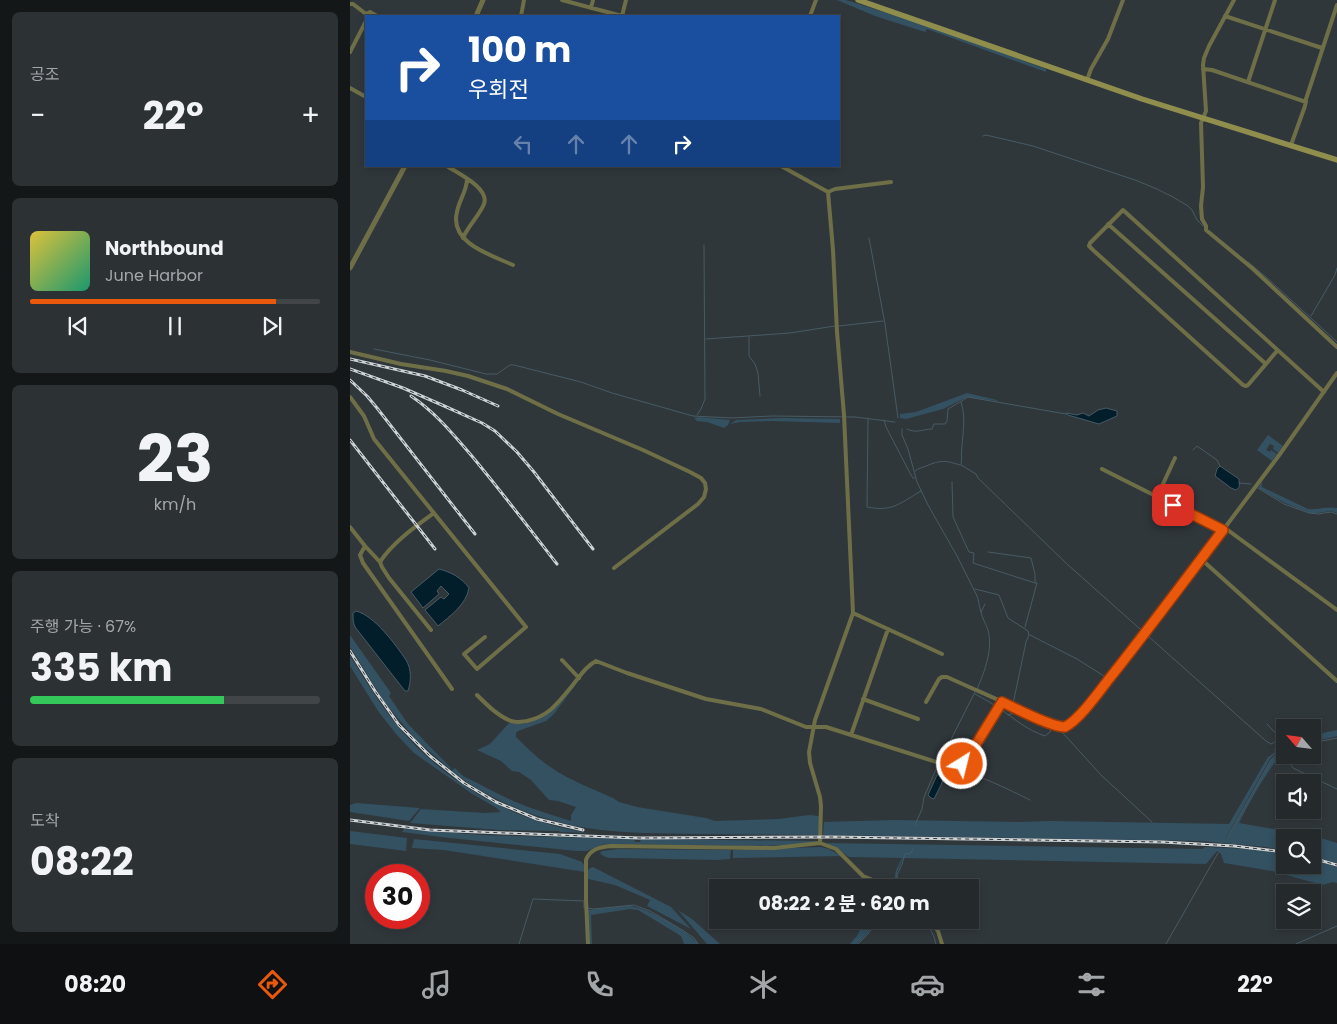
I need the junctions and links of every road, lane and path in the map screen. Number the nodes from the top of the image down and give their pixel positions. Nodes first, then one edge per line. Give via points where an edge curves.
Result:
1 (483, 0) edge
2 (524, 0) edge
3 (562, 0) edge
4 (594, 0) edge
5 (626, 0) edge
6 (816, 0) edge
7 (858, 0) edge
8 (1123, 0) edge
9 (1234, 0) edge
10 (1275, 0) edge
11 (866, 1) edge
12 (350, 4) edge
13 (1337, 5) edge
14 (591, 8) junction
15 (366, 14) joint
16 (376, 15) edge
17 (476, 15) edge
18 (521, 15) edge
19 (618, 15) edge
20 (622, 15) edge
21 (810, 15) edge
22 (1226, 16) junction
23 (365, 23) edge
24 (1265, 29) junction
25 (1322, 48) junction
26 (350, 52) edge
27 (1203, 69) junction
28 (1087, 80) junction
29 (1248, 82) junction
30 (350, 88) edge
31 (365, 96) edge
32 (1306, 102) junction
33 (1202, 118) junction
34 (1290, 145) junction
35 (1337, 160) edge
36 (404, 167) edge
37 (449, 167) edge
38 (783, 167) edge
39 (467, 179) junction
40 (891, 182) dead end
41 (828, 192) junction
42 (1108, 224) junction
43 (463, 238) junction
44 (513, 265) dead end
45 (350, 268) edge
46 (1337, 348) edge
47 (1277, 351) junction
48 (350, 352) edge
49 (1266, 364) junction
50 (1337, 373) edge
51 (1324, 392) junction
52 (350, 397) edge
53 (1175, 458) dead end
54 (1102, 468) dead end
55 (1157, 497) junction
56 (434, 513) junction
57 (350, 527) edge
58 (1224, 529) junction
59 (365, 546) junction
60 (1201, 559) junction
61 (380, 562) junction
62 (614, 568) dead end
63 (1337, 610) edge
64 (853, 613) junction
65 (888, 629) junction
66 (431, 630) dead end
67 (485, 637) dead end
68 (942, 654) dead end
69 (562, 660) dead end
70 (579, 678) junction
71 (1337, 681) edge
72 (452, 689) dead end
73 (477, 695) dead end
74 (863, 699) junction
75 (926, 702) dead end
76 (1002, 702) junction
77 (918, 719) dead end
78 (814, 727) junction
79 (851, 734) junction
80 (820, 843) junction
81 (871, 879) edge
82 (937, 929) edge
83 (588, 944) edge
84 (942, 944) edge

1 - 17 street
2 - 18 street
3 - 14 street
4 - 14 street
5 - 20 street
6 - 21 street
7 - 11 main road
8 - 28 street
9 - 22 street
10 - 24 street
11 - 28 main road
12 - 15 street
13 - 25 street
14 - 19 street
15 - 16 street
22 - 24 street
22 - 27 street via 1209,46
23 - 26 street
24 - 25 street
24 - 29 street
25 - 32 street
27 - 29 street
27 - 33 street via 1206,111
28 - 33 main road
29 - 32 street
30 - 31 street
32 - 34 street
33 - 34 main road
33 - 46 street via 1201,206 1206,230 1252,268
34 - 35 main road
36 - 45 street
37 - 39 street
38 - 41 street
39 - 43 street via 455,221
39 - 43 street via 485,198
40 - 41 street
41 - 64 street via 844,417
42 - 47 street via 1122,210
42 - 49 street
42 - 49 street via 1089,246 1243,385 1248,385
43 - 44 street
47 - 49 street
47 - 51 street
48 - 62 street via 485,381 701,478 706,489 698,504
50 - 51 street
51 - 58 street
52 - 56 street via 364,416 374,439
53 - 55 street
54 - 55 street
55 - 58 street
56 - 61 street
56 - 67 street via 526,628 477,669 464,654
57 - 59 street
58 - 60 street
58 - 63 street
59 - 61 street
59 - 72 street via 360,555 363,563
60 - 71 street
60 - 76 street via 1075,721 1065,727 1056,726
61 - 66 street via 388,578
64 - 65 street
64 - 78 street
65 - 68 street
65 - 74 street
69 - 70 street
70 - 73 street via 549,712 519,722 501,715
70 - 78 street via 592,662 600,661 706,699 761,709 806,727
74 - 77 street
74 - 79 street
75 - 76 street via 942,677
76 - 79 street via 962,764 949,766
78 - 79 street
78 - 80 street via 809,752 820,797
80 - 81 street via 836,849
80 - 83 street via 774,848 597,848 586,860
82 - 84 street

